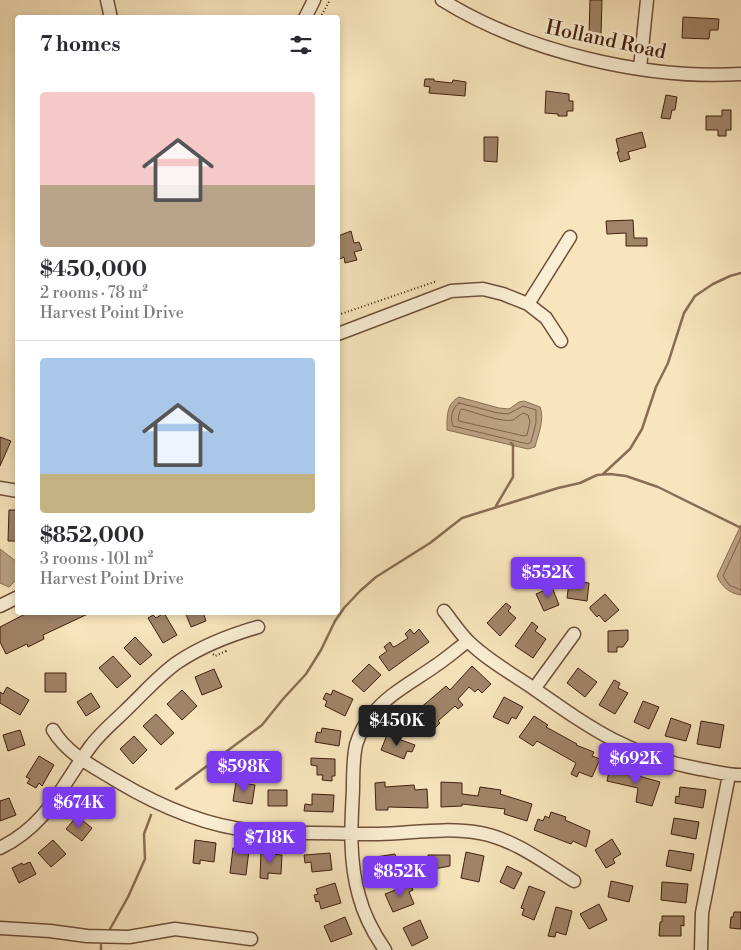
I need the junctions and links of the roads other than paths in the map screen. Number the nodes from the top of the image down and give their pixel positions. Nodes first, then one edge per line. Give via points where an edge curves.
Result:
1 (107, 0) edge
2 (314, 0) edge
3 (442, 0) edge
4 (647, 0) edge
5 (110, 15) edge
6 (306, 15) edge
7 (640, 68) junction
8 (741, 74) edge
9 (570, 237) dead end
10 (528, 304) junction
11 (340, 333) edge
12 (561, 341) dead end
13 (0, 488) edge
14 (15, 490) edge
15 (15, 598) edge
16 (0, 606) edge
17 (444, 612) dead end
18 (258, 627) dead end
19 (574, 634) dead end
20 (468, 641) junction
21 (534, 689) junction
22 (53, 730) dead end
23 (82, 759) junction
24 (735, 775) edge
25 (351, 833) junction
26 (0, 848) edge
27 (574, 881) dead end
28 (0, 928) edge
29 (251, 939) dead end
30 (386, 950) edge
31 (701, 950) edge

1 - 5 street
2 - 6 street
3 - 7 street, Holland Road via 510,34 547,48
4 - 7 street
7 - 8 street, Holland Road via 704,75
9 - 10 street
10 - 11 street via 483,289 451,291
10 - 12 street via 546,318
13 - 14 street
15 - 16 street
17 - 20 street
18 - 23 street via 234,634 177,663 101,734
19 - 21 street
20 - 21 street
20 - 25 street via 380,707 364,727 356,745
21 - 24 street via 586,726 637,752
22 - 23 street via 60,741
23 - 25 street via 156,803 229,827 255,832
23 - 26 street via 42,818
24 - 31 street via 702,914
25 - 27 street via 444,830 482,833 519,847
25 - 30 street via 352,861 359,896 370,925
28 - 29 street via 129,937 175,929

